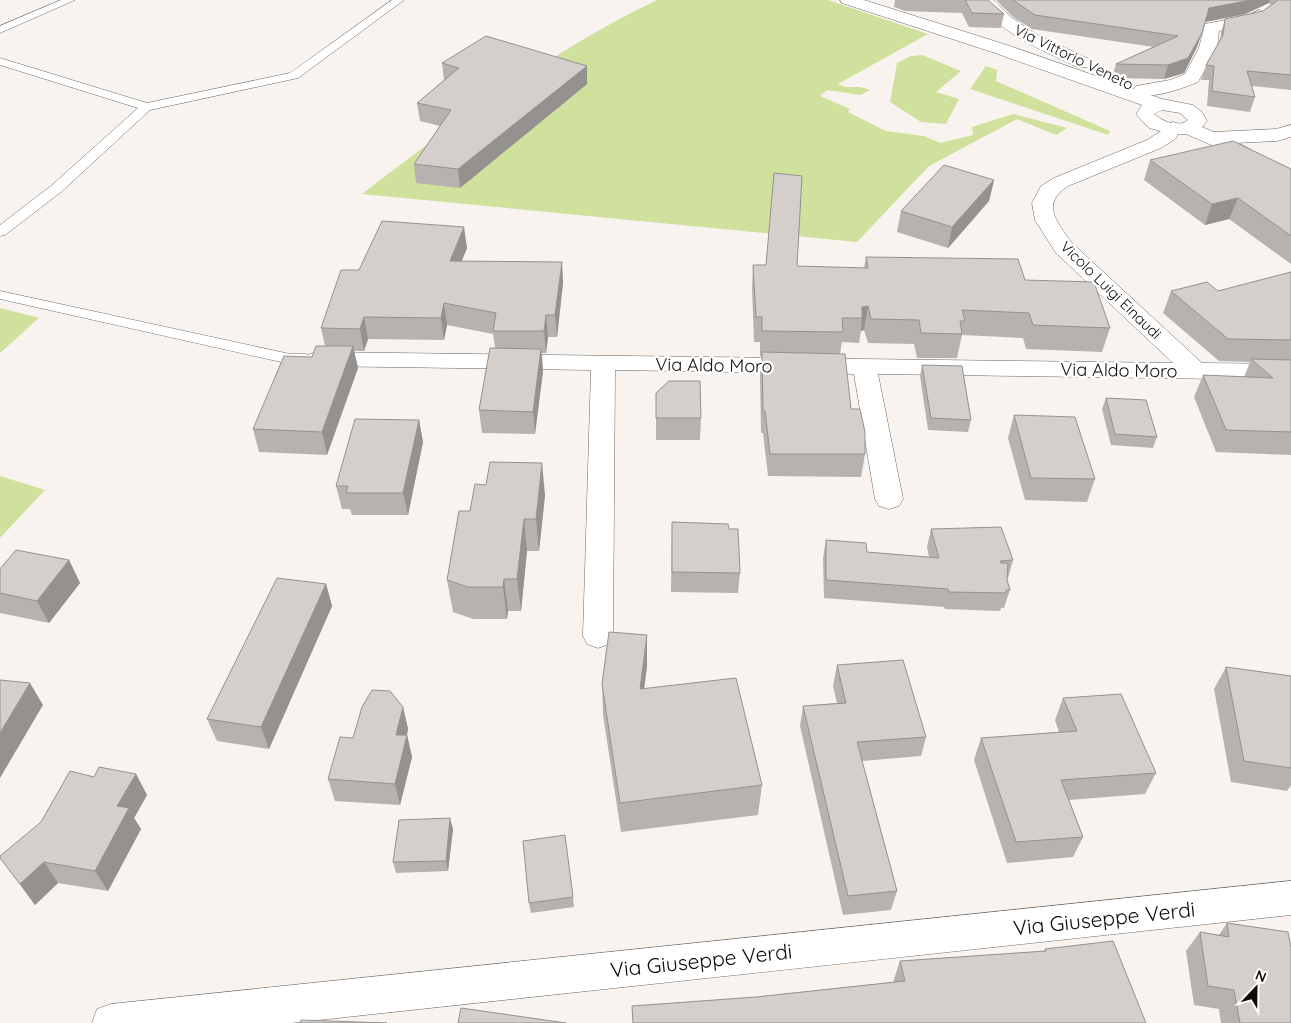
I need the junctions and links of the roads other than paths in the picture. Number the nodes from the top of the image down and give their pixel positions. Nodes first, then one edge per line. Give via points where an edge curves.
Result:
1 (70, 0) edge
2 (399, 0) edge
3 (848, 0) edge
4 (984, 0) edge
5 (1268, 10) edge
6 (0, 30) edge
7 (1022, 34) junction
8 (1014, 54) junction
9 (0, 61) edge
10 (1038, 64) junction
11 (1142, 90) junction
12 (1166, 105) junction
13 (146, 107) junction
14 (1146, 117) junction
15 (1186, 125) junction
16 (1291, 130) edge
17 (1216, 132) junction
18 (1242, 138) junction
19 (1271, 168) junction
20 (1291, 181) edge
21 (0, 232) edge
22 (0, 295) edge
23 (317, 359) joint
24 (602, 364) junction
25 (866, 367) junction
26 (1196, 371) junction
27 (1291, 372) edge
28 (889, 499) dead end
29 (598, 636) dead end
30 (1291, 898) edge
31 (111, 1023) edge

1 - 6 lane
2 - 13 lane via 294,76
3 - 8 street
4 - 7 street, Via Vittorio Veneto via 998,16
5 - 11 street via 1250,20 1211,28 1208,48 1192,78 1174,85
7 - 8 street via 1026,42
7 - 11 street, Via Vittorio Veneto
8 - 10 street
9 - 13 lane
10 - 12 street
10 - 14 street
11 - 12 street, Via Vittorio Veneto
12 - 14 street via 1149,108
12 - 15 street via 1189,110
13 - 21 lane via 56,190
14 - 15 street via 1155,124
15 - 17 street
15 - 26 street, Vicolo Luigi Einaudi via 1154,144 1060,182 1048,190 1042,203 1045,220 1064,248
16 - 17 street
16 - 18 street via 1277,135
17 - 18 street
17 - 19 street
18 - 19 street
19 - 20 street
22 - 23 lane via 290,359
23 - 24 street, Via Aldo Moro
24 - 25 street, Via Aldo Moro
24 - 29 street
25 - 26 street, Via Aldo Moro
25 - 28 street
26 - 27 street, Via Aldo Moro
30 - 31 street, Via Giuseppe Verdi

